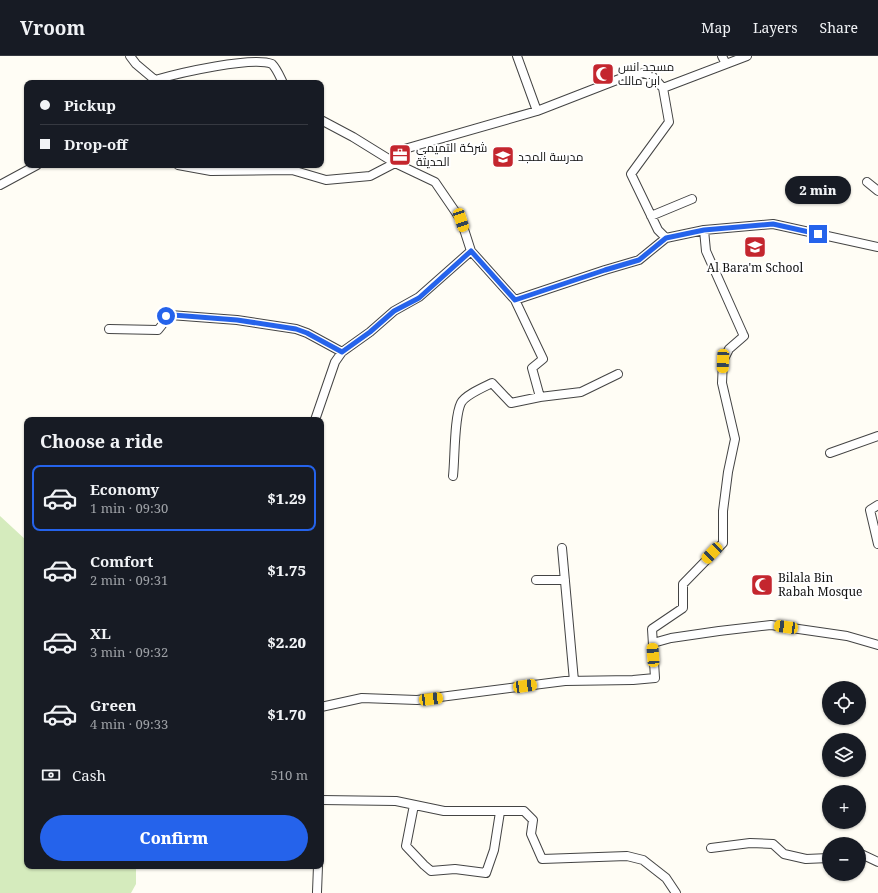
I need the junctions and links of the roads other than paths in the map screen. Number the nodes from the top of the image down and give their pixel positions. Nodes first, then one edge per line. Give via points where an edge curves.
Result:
1 (130, 56) edge
2 (517, 56) edge
3 (747, 56) edge
4 (724, 60) edge
5 (154, 80) edge
6 (158, 80) edge
7 (281, 80) edge
8 (663, 88) junction
9 (537, 111) junction
10 (324, 122) edge
11 (395, 163) junction
12 (31, 168) edge
13 (194, 168) edge
14 (867, 182) dead end
15 (0, 185) edge
16 (878, 190) edge
17 (692, 199) dead end
18 (651, 216) junction
19 (704, 230) junction
20 (666, 238) junction
21 (878, 247) edge
22 (471, 251) junction
23 (515, 300) junction
24 (109, 329) dead end
25 (342, 352) junction
26 (618, 374) dead end
27 (540, 397) junction
28 (316, 417) edge
29 (878, 436) edge
30 (830, 453) dead end
31 (453, 476) dead end
32 (878, 504) edge
33 (878, 544) edge
34 (562, 548) dead end
35 (536, 580) dead end
36 (565, 580) junction
37 (653, 643) junction
38 (878, 645) edge
39 (574, 681) junction
40 (324, 705) edge
41 (324, 800) edge
42 (414, 805) junction
43 (500, 812) junction
44 (711, 848) dead end
45 (866, 856) edge
46 (822, 859) edge
47 (878, 862) edge
48 (318, 869) edge
49 (317, 892) dead end
50 (676, 893) edge

1 - 5 street
2 - 9 street
3 - 4 street
4 - 8 street
6 - 7 street via 208,64 258,57 272,64
8 - 9 street via 652,76 642,73 622,78
8 - 18 street via 669,122 631,174
9 - 11 street via 401,150
10 - 11 street
11 - 13 street via 370,176 326,180 292,170 211,171
11 - 22 street via 435,182 461,220
12 - 15 street
14 - 16 street
17 - 18 street
18 - 20 street via 658,230
19 - 20 street
19 - 21 street via 773,224
19 - 37 street via 706,251 744,336 730,349 723,361 722,383 735,439 723,511 722,543 682,584 683,608 652,628
20 - 23 street via 639,260
22 - 23 street
22 - 25 street via 419,298 394,311
23 - 27 street via 543,359 532,368
24 - 25 street via 158,330 164,318 170,315 237,320 296,329
25 - 28 street via 335,362
26 - 27 street via 581,392
27 - 31 street via 511,403 492,383 462,402 458,417
29 - 30 street
32 - 33 street via 870,510
34 - 36 street
35 - 36 street
36 - 39 street
37 - 38 street via 671,638 771,625 847,636
37 - 39 street via 655,678
39 - 40 street via 417,700 362,698
41 - 42 street via 396,801
42 - 43 street via 444,811
42 - 43 street via 406,846 431,871 455,869 486,873 494,850
43 - 50 street via 524,811 533,820 531,834 542,859 627,856 643,860 666,878
44 - 46 street via 750,843 773,844 784,854 806,859
45 - 47 street
48 - 49 street

